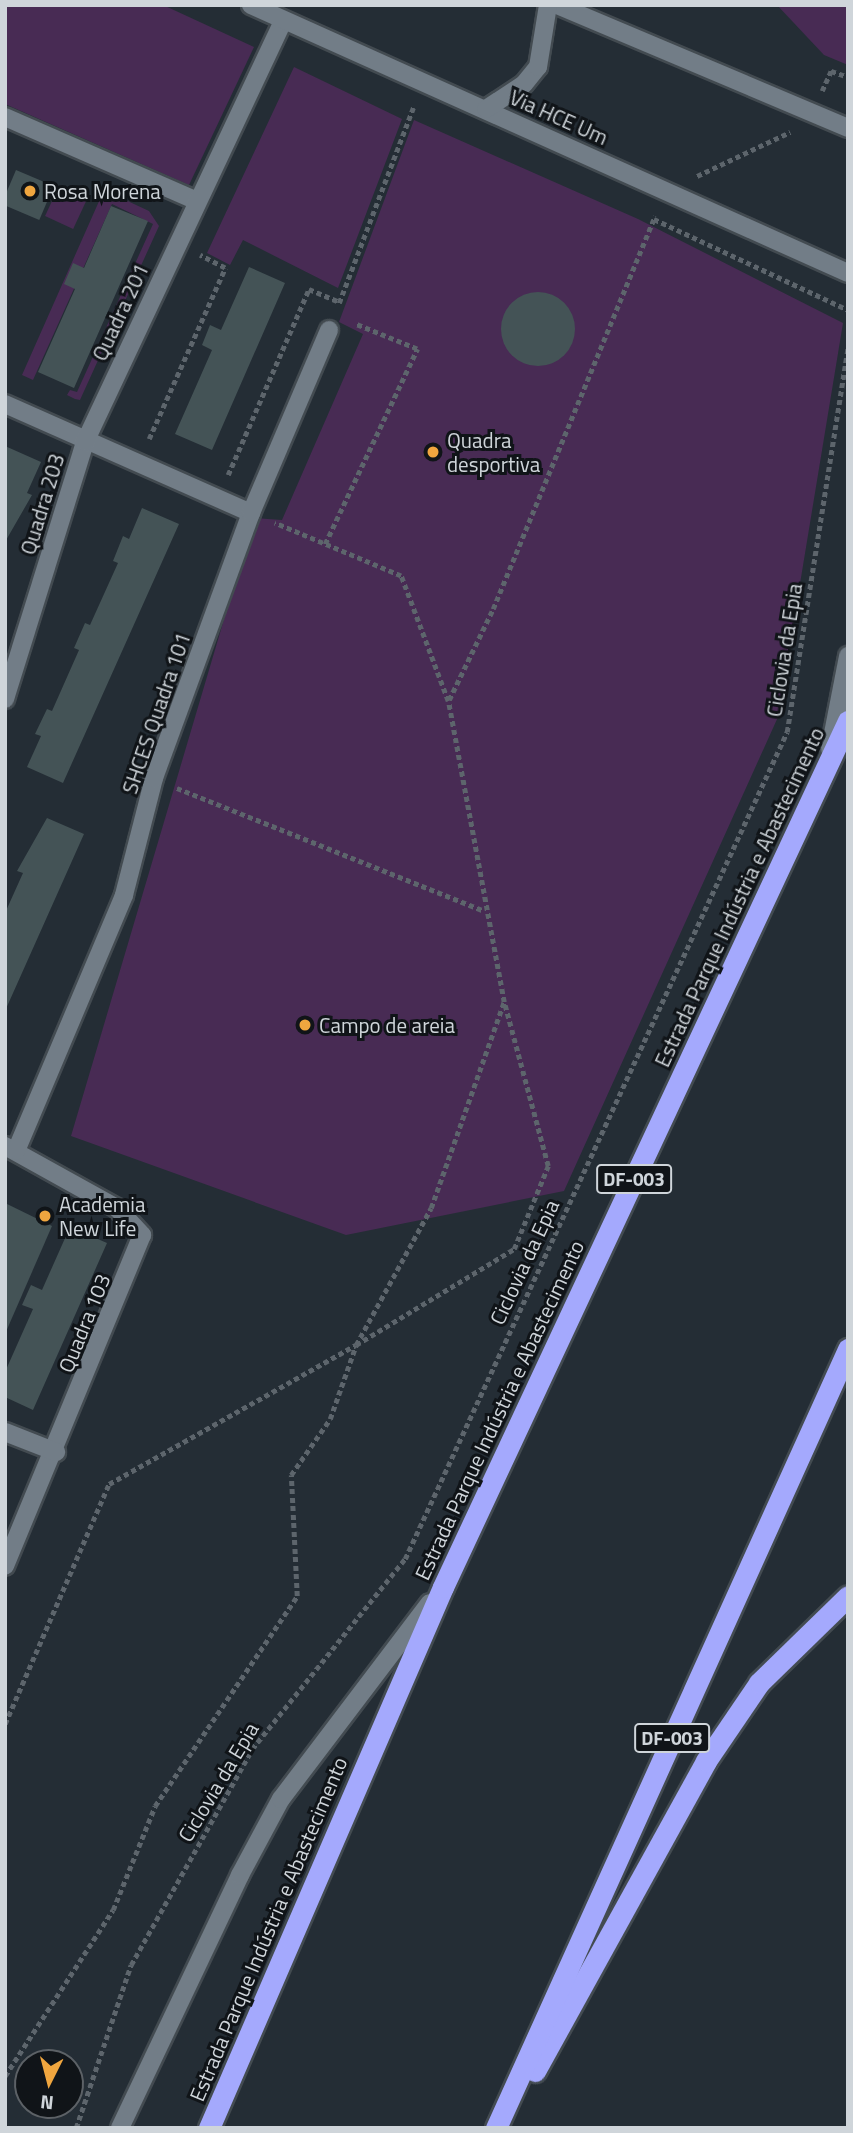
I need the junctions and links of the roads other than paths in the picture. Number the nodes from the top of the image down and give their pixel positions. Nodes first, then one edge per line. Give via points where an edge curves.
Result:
1 (251, 5) edge
2 (548, 5) edge
3 (557, 5) edge
4 (283, 21) junction
5 (486, 109) junction
6 (5, 117) edge
7 (848, 128) edge
8 (197, 201) junction
9 (848, 273) edge
10 (332, 323) road end
11 (5, 404) edge
12 (85, 442) junction
13 (251, 513) junction
14 (848, 656) edge
15 (5, 699) edge
16 (848, 721) edge
17 (826, 771) junction
18 (11, 1148) edge
19 (848, 1349) edge
20 (5, 1432) edge
21 (56, 1452) junction
22 (5, 1566) edge
23 (443, 1587) junction
24 (848, 1597) edge
25 (120, 2128) edge
26 (209, 2128) edge
27 (496, 2128) edge
28 (504, 2128) edge

1 - 4 street, Via HCE Um
2 - 5 street via 538,67 524,84
3 - 7 street
4 - 5 street, Via HCE Um
4 - 8 street, Quadra 201
5 - 9 street, Via HCE Um
6 - 8 street
8 - 12 street, Quadra 201
10 - 13 street, SHCES Quadra 101
11 - 12 street, Quadra 203
12 - 13 street, Quadra 203
12 - 15 street, Quadra 203
13 - 18 street, SHCES Quadra 101 via 154,778 124,895
14 - 17 street
16 - 17 highway, Estrada Parque Indústria e Abastecimento / DF-003
17 - 23 highway, Estrada Parque Indústria e Abastecimento / DF-003
18 - 21 street, Quadra 103 via 117,1208 142,1235
19 - 27 highway, DF-003
20 - 21 street
21 - 22 street
23 - 25 street via 281,1799 216,1923
23 - 26 highway, Estrada Parque Indústria e Abastecimento / DF-003
24 - 28 highway via 759,1683 706,1761

